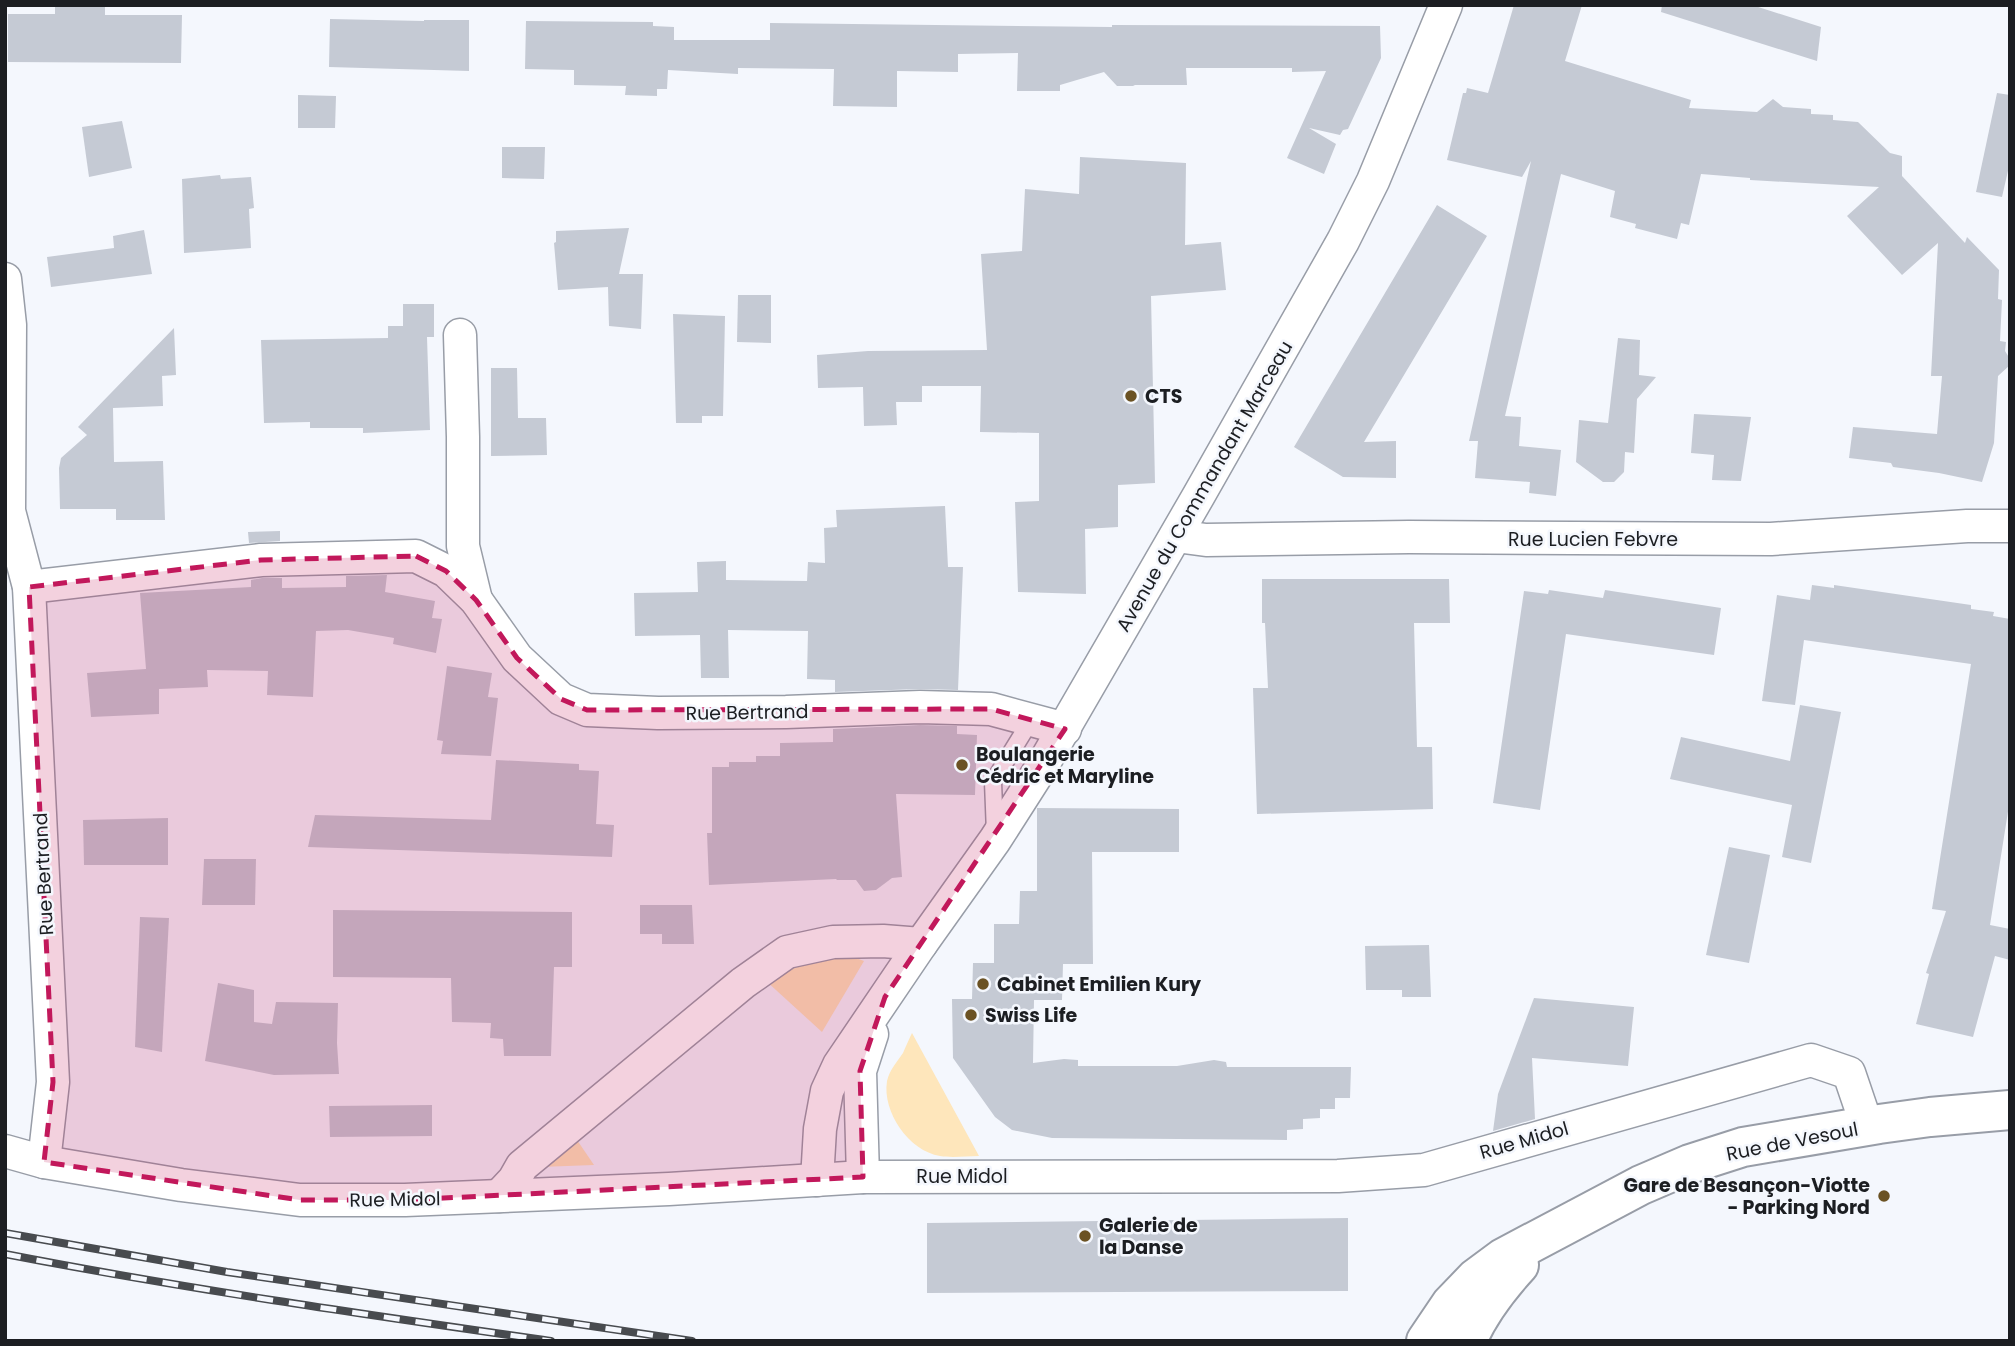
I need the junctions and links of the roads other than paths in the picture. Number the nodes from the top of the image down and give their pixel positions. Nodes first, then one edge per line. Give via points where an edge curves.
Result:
1 (1446, 5) edge
2 (5, 279) edge
3 (460, 335) dead end
4 (2010, 526) edge
5 (1176, 536) junction
6 (30, 587) junction
7 (476, 600) junction
8 (1031, 720) junction
9 (1065, 729) junction
10 (995, 840) junction
11 (920, 944) junction
12 (885, 997) junction
13 (2010, 1110) edge
14 (1867, 1126) junction
15 (5, 1152) edge
16 (44, 1161) junction
17 (863, 1177) junction
18 (817, 1180) junction
19 (499, 1196) junction
20 (1550, 1233) junction
21 (1426, 1341) edge
22 (1467, 1341) edge

1 - 5 street, Avenue du Commandant Marceau via 1343,242
2 - 6 street, Rue Bertrand via 10,325 9,511
3 - 7 street, Rue Bertrand via 463,546
4 - 5 street, Rue Lucien Febvre via 1771,539 1206,540
5 - 9 street, Avenue du Commandant Marceau
6 - 7 street, Rue Bertrand via 261,560 416,556 446,571
6 - 16 street, Rue Bertrand via 52,1082
7 - 8 street, Rue Bertrand via 517,658 561,699 587,710 773,713 920,707 991,709
8 - 9 street, Rue Bertrand
8 - 10 lane via 993,782
9 - 10 street, Avenue du Commandant Marceau
10 - 11 street, Avenue du Commandant Marceau
11 - 12 street, Avenue du Commandant Marceau
11 - 19 street via 833,942 787,952 743,983 522,1166
12 - 17 street, Avenue du Commandant Marceau via 860,1071
12 - 18 street, Avenue du Commandant Marceau via 827,1091
13 - 14 main road, Rue de Vesoul
14 - 17 street, Rue Midol via 1849,1073 1811,1060 1424,1170 1338,1176
14 - 20 main road, Rue de Vesoul via 1743,1147 1690,1164
15 - 16 street, Rue Midol
16 - 19 street, Rue Midol via 300,1200
17 - 18 street, Rue Midol
18 - 19 street, Rue Midol
20 - 21 main road, Rue de Vesoul via 1476,1278
20 - 22 main road, Rue de Vesoul via 1494,1295

